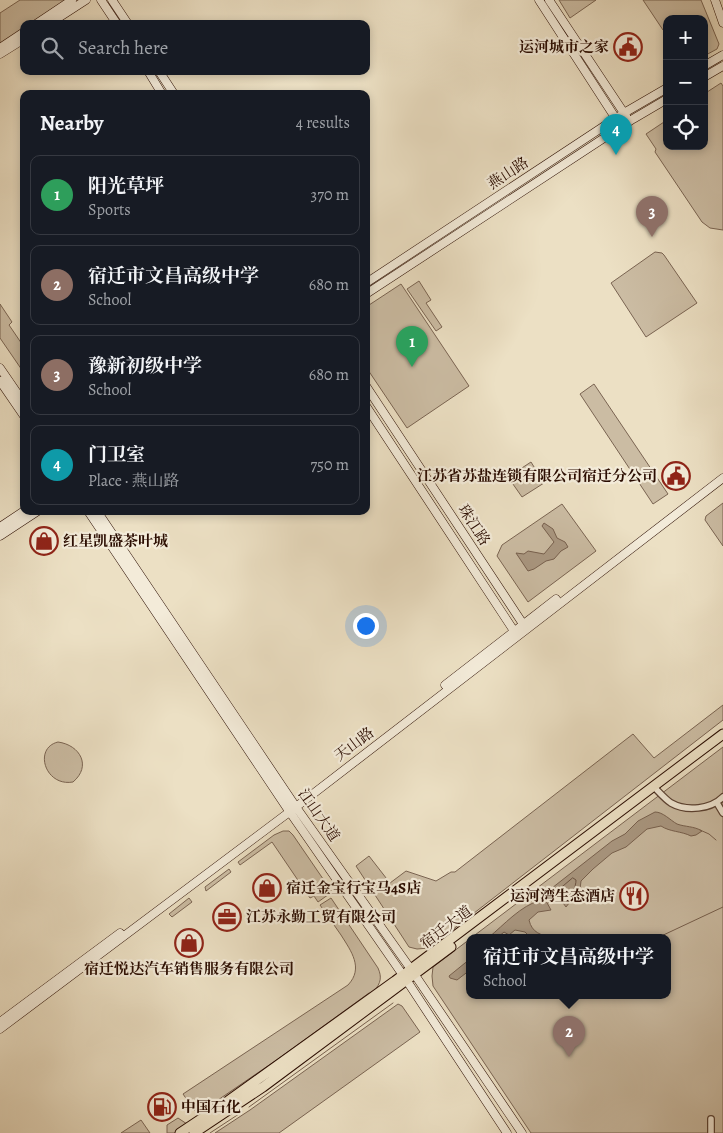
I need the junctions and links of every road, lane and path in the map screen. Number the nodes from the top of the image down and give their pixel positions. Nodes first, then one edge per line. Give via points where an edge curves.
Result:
1 (72, 0) edge
2 (86, 0) edge
3 (101, 0) edge
4 (112, 0) edge
5 (539, 0) edge
6 (549, 0) edge
7 (715, 0) edge
8 (42, 20) edge
9 (55, 20) edge
10 (114, 20) edge
11 (125, 20) edge
12 (723, 23) edge
13 (20, 35) edge
14 (20, 42) edge
15 (0, 48) edge
16 (0, 54) edge
17 (723, 55) edge
18 (708, 64) edge
19 (723, 66) edge
20 (150, 75) edge
21 (162, 75) edge
22 (708, 75) edge
23 (160, 90) edge
24 (171, 90) edge
25 (663, 90) edge
26 (663, 101) edge
27 (624, 113) junction
28 (616, 118) junction
29 (629, 122) junction
30 (621, 127) junction
31 (370, 280) edge
32 (370, 291) edge
33 (0, 368) edge
34 (0, 381) edge
35 (370, 392) edge
36 (20, 397) edge
37 (20, 410) edge
38 (370, 412) edge
39 (723, 472) edge
40 (723, 478) edge
41 (20, 514) edge
42 (32, 515) edge
43 (91, 515) edge
44 (100, 515) edge
45 (0, 527) edge
46 (0, 536) edge
47 (525, 626) junction
48 (516, 634) junction
49 (723, 734) edge
50 (723, 740) edge
51 (656, 788) junction
52 (723, 797) edge
53 (717, 803) junction
54 (292, 807) junction
55 (723, 813) edge
56 (409, 975) junction
57 (0, 1022) edge
58 (0, 1029) edge
59 (711, 1119) dead end
60 (180, 1133) edge
61 (194, 1133) edge
62 (507, 1133) edge
63 (522, 1133) edge
64 (710, 1133) edge

1 - 8 street
2 - 9 street
3 - 10 street
4 - 11 street
5 - 28 street
6 - 27 street
7 - 12 street
13 - 15 street
14 - 16 street
17 - 18 street
19 - 22 street
20 - 23 street
21 - 24 street
25 - 27 street, 燕山路
26 - 29 street, 燕山路
27 - 28 street, 燕山路
27 - 29 street
28 - 30 street
28 - 31 street, 燕山路
29 - 30 street, 燕山路
30 - 32 street, 燕山路
33 - 36 street
34 - 37 street
35 - 47 street, 珠江路
38 - 48 street, 珠江路
39 - 47 street, 天山路
40 - 47 street, 天山路
41 - 45 street
42 - 46 street
43 - 54 street, 江山大道
44 - 54 street, 江山大道
47 - 48 street, 天山路
48 - 54 street, 天山路
49 - 51 main road, 宿迁大道
50 - 51 main road, 宿迁大道
51 - 53 street via 673,804 681,806 701,808
51 - 56 main road, 宿迁大道
52 - 53 street
53 - 55 street
54 - 56 street, 江山大道
54 - 57 street, 天山路
54 - 58 street, 天山路
56 - 60 main road, 宿迁大道
56 - 61 main road, 宿迁大道 via 249,1097
56 - 62 street, 江山大道
56 - 63 street, 江山大道
59 - 64 street

